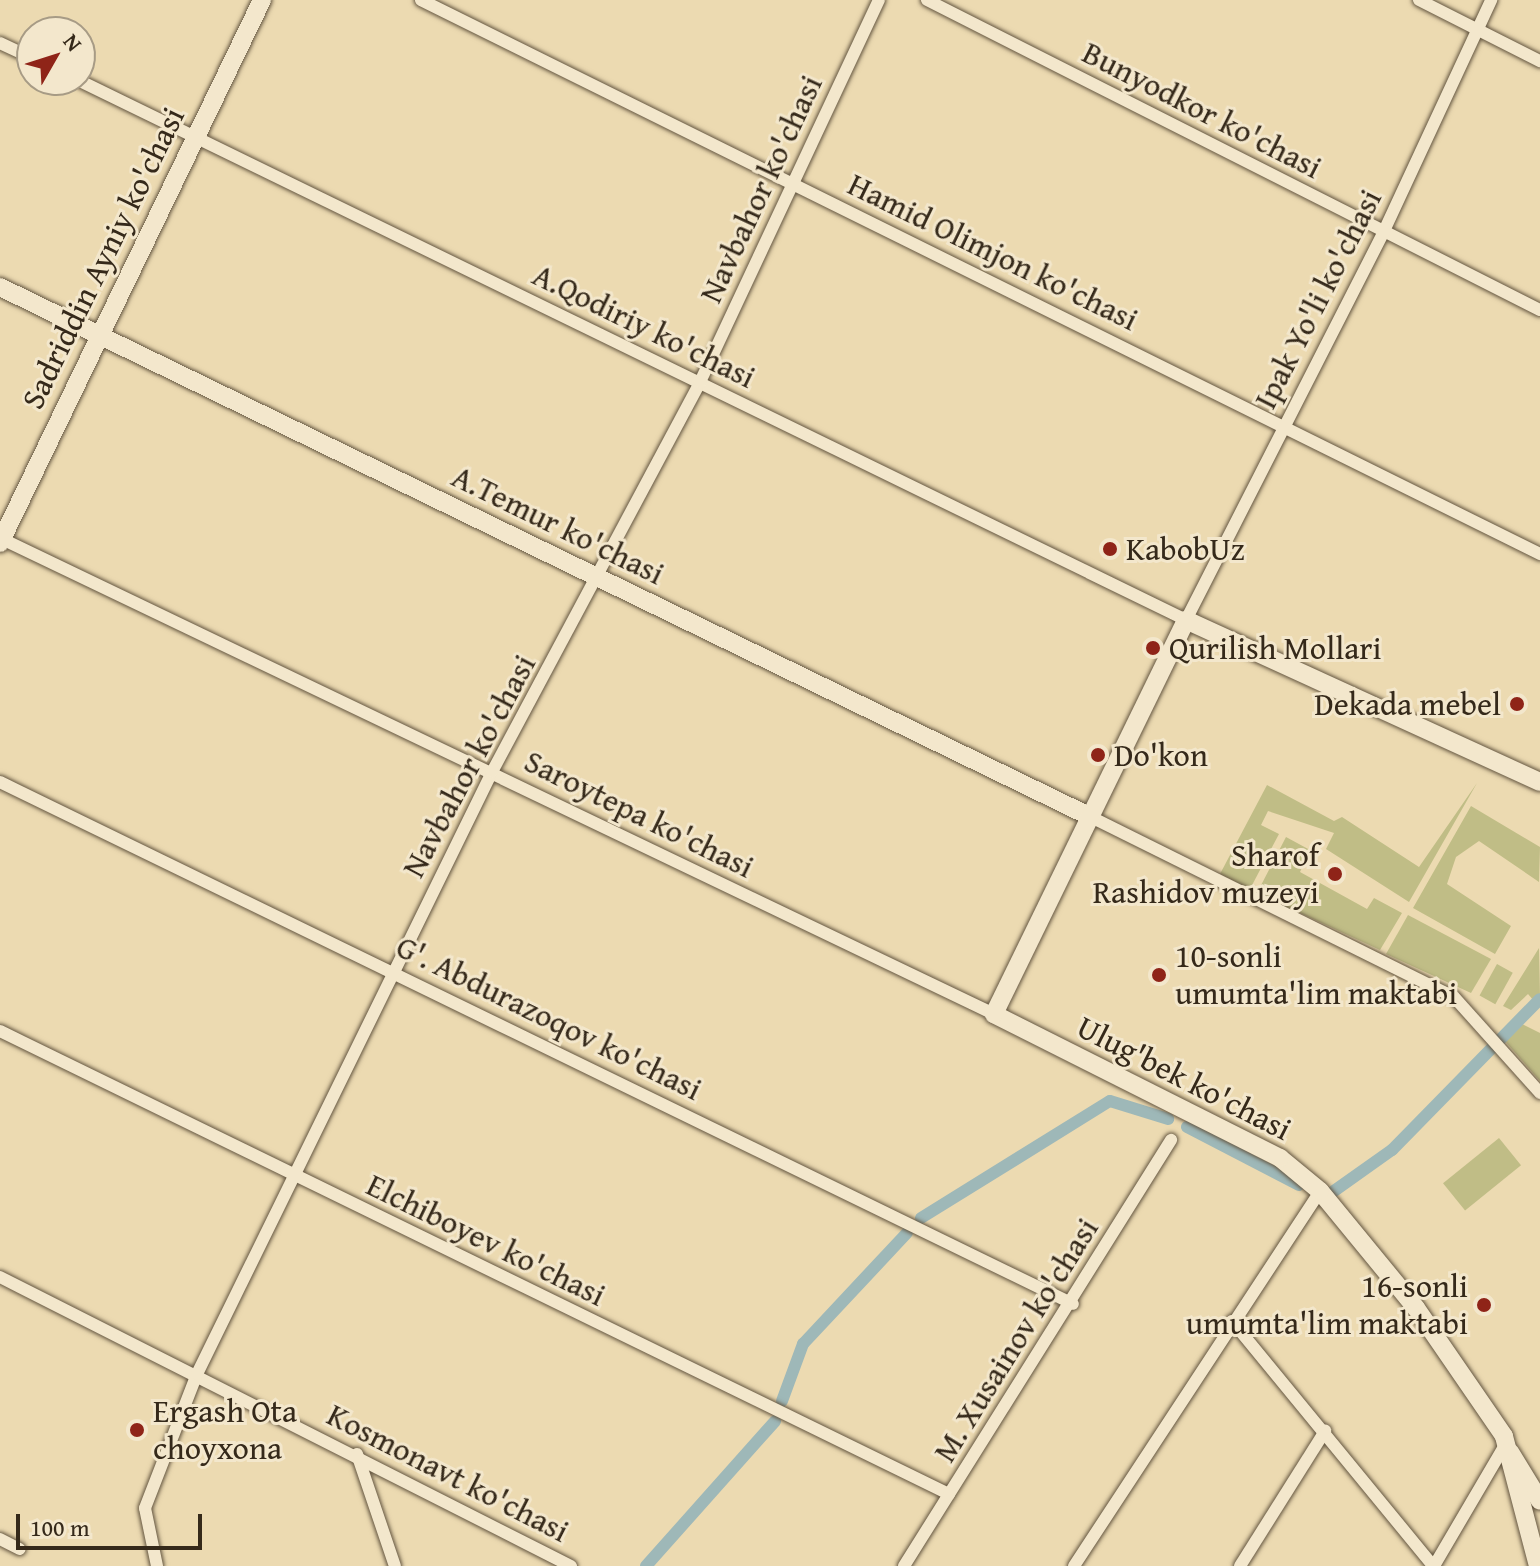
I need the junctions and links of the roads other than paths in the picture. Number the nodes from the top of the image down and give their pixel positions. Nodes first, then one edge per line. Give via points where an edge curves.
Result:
1 (262, 0) edge
2 (421, 0) edge
3 (879, 0) edge
4 (927, 0) edge
5 (1419, 0) edge
6 (1491, 0) edge
7 (1478, 30) junction
8 (1540, 61) edge
9 (96, 89) edge
10 (196, 136) junction
11 (792, 182) junction
12 (1384, 231) junction
13 (0, 287) edge
14 (1540, 310) edge
15 (98, 334) junction
16 (700, 382) junction
17 (1284, 423) junction
18 (1, 540) edge
19 (1540, 554) edge
20 (600, 579) junction
21 (1186, 620) junction
22 (492, 772) junction
23 (0, 782) edge
24 (1540, 782) edge
25 (1089, 816) junction
26 (392, 971) junction
27 (994, 1014) junction
28 (0, 1031) edge
29 (1540, 1093) edge
30 (1171, 1140) dead end
31 (295, 1176) junction
32 (1320, 1191) junction
33 (0, 1277) edge
34 (1073, 1304) junction
35 (1232, 1321) junction
36 (197, 1374) junction
37 (1325, 1431) junction
38 (1505, 1445) junction
39 (357, 1454) junction
40 (949, 1494) junction
41 (1540, 1501) edge
42 (0, 1539) edge
43 (20, 1549) dead end
44 (157, 1566) edge
45 (395, 1566) edge
46 (571, 1566) edge
47 (904, 1566) edge
48 (1074, 1566) edge
49 (1240, 1566) edge
50 (1433, 1566) edge
51 (1538, 1566) edge

1 - 10 main road, Sadriddin Ayniy ko'chasi
2 - 11 street, Hamid Olimjon ko'chasi
3 - 11 street, Navbahor ko'chasi
4 - 12 street, Bunyodkor ko'chasi
5 - 7 street
6 - 7 street, Ipak Yo'li ko'chasi
7 - 8 street
7 - 12 street, Ipak Yo'li ko'chasi
9 - 10 street, A.Qodiriy ko'chasi
10 - 15 main road, Sadriddin Ayniy ko'chasi
10 - 16 street, A.Qodiriy ko'chasi
11 - 16 street, Navbahor ko'chasi
11 - 17 street, Hamid Olimjon ko'chasi
12 - 14 street, Bunyodkor ko'chasi
12 - 17 street, Ipak Yo'li ko'chasi
13 - 15 main road, A.Temur ko'chasi
15 - 18 main road, Sadriddin Ayniy ko'chasi
15 - 20 main road, A.Temur ko'chasi
16 - 20 street, Navbahor ko'chasi
16 - 21 street, A.Qodiriy ko'chasi
17 - 19 street, Hamid Olimjon ko'chasi
17 - 21 street, Ipak Yo'li ko'chasi
18 - 22 street, Saroytepa ko'chasi
20 - 22 street, Navbahor ko'chasi
20 - 25 main road, A.Temur ko'chasi
21 - 24 main road
21 - 25 main road
22 - 26 street, Navbahor ko'chasi
22 - 27 street, Saroytepa ko'chasi
23 - 26 street, G'. Abdurazoqov ko'chasi
25 - 27 main road
25 - 29 street via 1454,997
26 - 31 street, Navbahor ko'chasi
26 - 34 street, G'. Abdurazoqov ko'chasi
27 - 32 main road, Ulug'bek ko'chasi via 1280,1158
28 - 31 street, Elchiboyev ko'chasi
30 - 34 street, M. Xusainov ko'chasi
31 - 36 street, Navbahor ko'chasi
31 - 40 street, Elchiboyev ko'chasi
32 - 35 street
32 - 38 main road, Ulug'bek ko'chasi via 1476,1387
33 - 36 street, Kosmonavt ko'chasi
34 - 40 street, M. Xusainov ko'chasi
35 - 37 street
35 - 48 street
36 - 39 street, Kosmonavt ko'chasi
36 - 44 street, Navbahor ko'chasi via 145,1508
37 - 49 street
37 - 50 street
38 - 41 main road
38 - 50 street
38 - 51 main road
39 - 45 street
39 - 46 street, Kosmonavt ko'chasi
40 - 47 street, M. Xusainov ko'chasi
42 - 43 street

